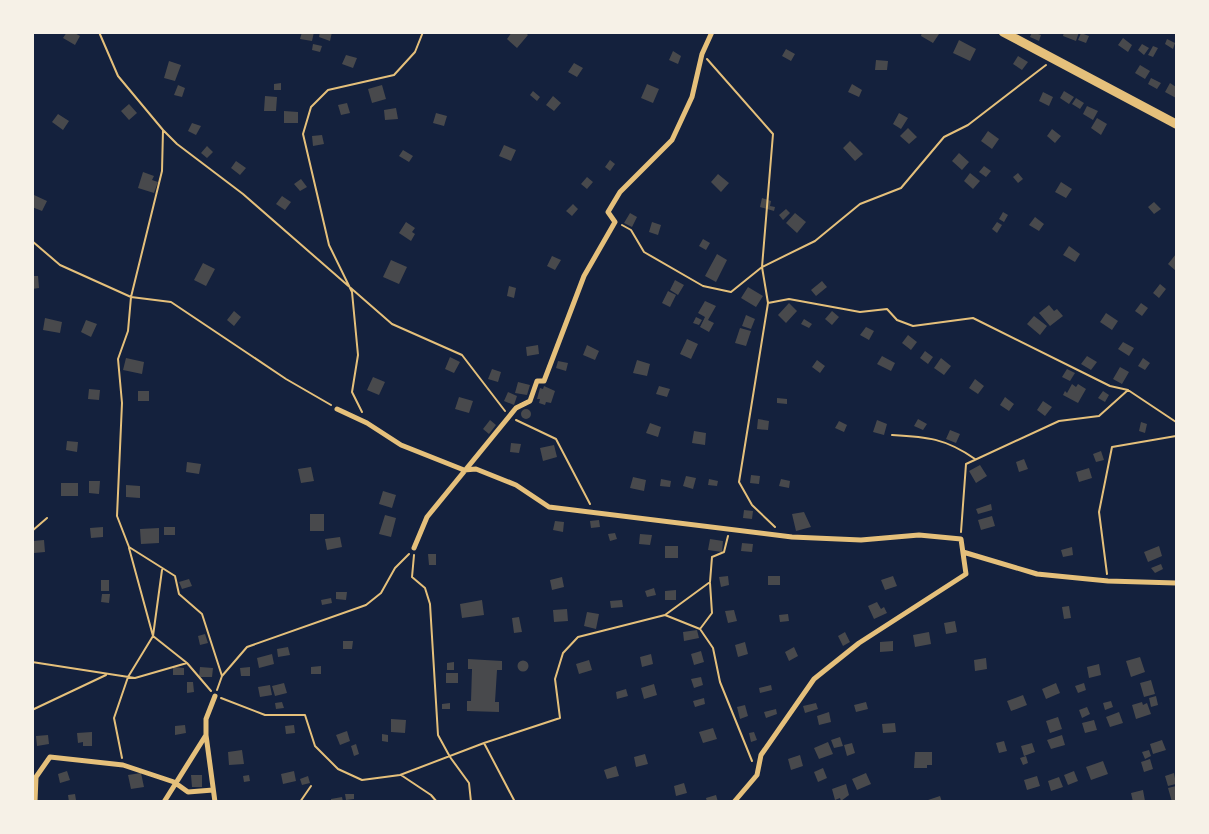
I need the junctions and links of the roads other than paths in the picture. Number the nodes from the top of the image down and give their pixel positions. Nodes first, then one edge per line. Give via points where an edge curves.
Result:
1 (712, 32) edge
2 (1003, 32) edge
3 (1176, 124) edge
4 (337, 409) road end
5 (464, 470) junction
6 (414, 548) road end
7 (963, 552) junction
8 (1176, 583) edge
9 (215, 696) road end
10 (206, 735) junction
11 (174, 782) junction
12 (213, 790) junction
13 (35, 802) edge
14 (164, 802) edge
15 (215, 802) edge
16 (734, 802) edge

1 - 5 street via 702,54 692,96 672,140 620,192 608,212 616,222 584,276 544,381 537,381 530,401 516,408
2 - 3 main road
4 - 5 street via 367,423 401,445
5 - 6 street via 427,517
5 - 7 street via 476,469 516,484 549,506 792,537 861,540 919,535 961,539
7 - 8 street via 1037,574
7 - 16 street via 966,574 859,643 814,679 761,755 757,775
9 - 10 street via 206,719
10 - 11 street
10 - 12 street
11 - 12 street via 188,792
11 - 13 street via 123,765 50,757 36,777
11 - 14 street
12 - 15 street

